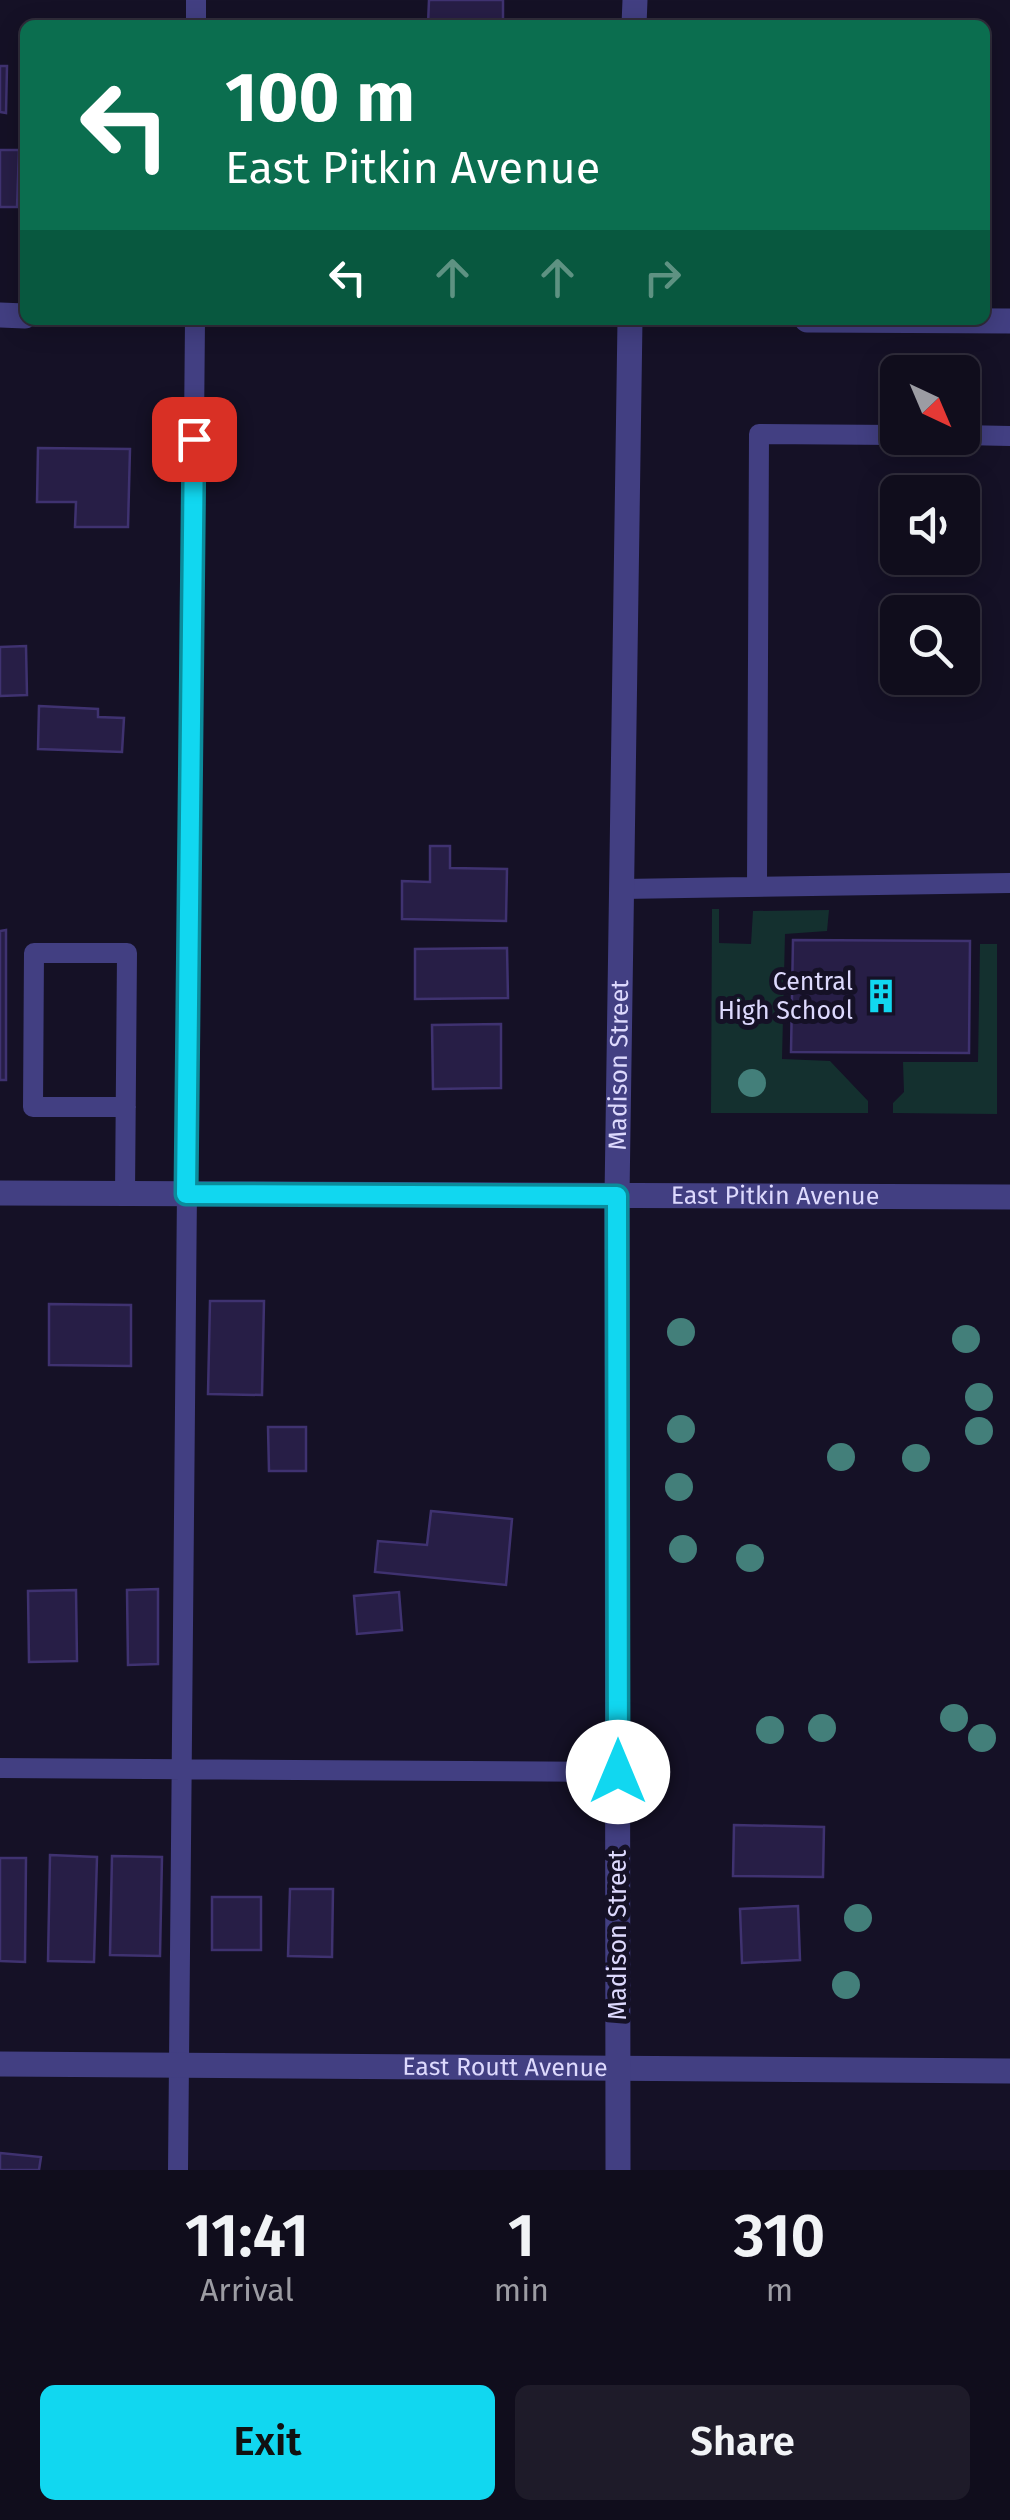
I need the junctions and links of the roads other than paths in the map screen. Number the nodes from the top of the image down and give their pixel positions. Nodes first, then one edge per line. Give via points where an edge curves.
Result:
1 (195, 325) edge
2 (630, 325) edge
3 (880, 435) edge
4 (980, 435) edge
5 (1010, 436) edge
6 (1010, 883) edge
7 (757, 887) junction
8 (622, 889) junction
9 (126, 1107) junction
10 (0, 1194) edge
11 (126, 1194) junction
12 (186, 1194) junction
13 (617, 1196) junction
14 (1010, 1197) edge
15 (0, 1768) edge
16 (181, 1768) junction
17 (618, 1772) junction
18 (0, 2064) edge
19 (178, 2066) junction
20 (619, 2068) junction
21 (1010, 2071) edge
22 (178, 2170) edge
23 (618, 2170) edge

1 - 12 lane
2 - 8 street, Madison Street
3 - 7 lane via 760,434
4 - 5 lane
6 - 7 lane
7 - 8 lane
8 - 13 street, Madison Street
9 - 9 lane via 127,953 34,953 33,1107
9 - 11 lane
10 - 11 street, East Pitkin Avenue
11 - 12 street, East Pitkin Avenue
12 - 13 street, East Pitkin Avenue
12 - 16 lane
13 - 14 street, East Pitkin Avenue
13 - 17 street, Madison Street
15 - 16 lane
16 - 17 lane
16 - 19 lane
17 - 20 street, Madison Street
18 - 19 street, East Routt Avenue
19 - 20 street, East Routt Avenue
19 - 22 lane
20 - 21 street, East Routt Avenue
20 - 23 street, Madison Street

